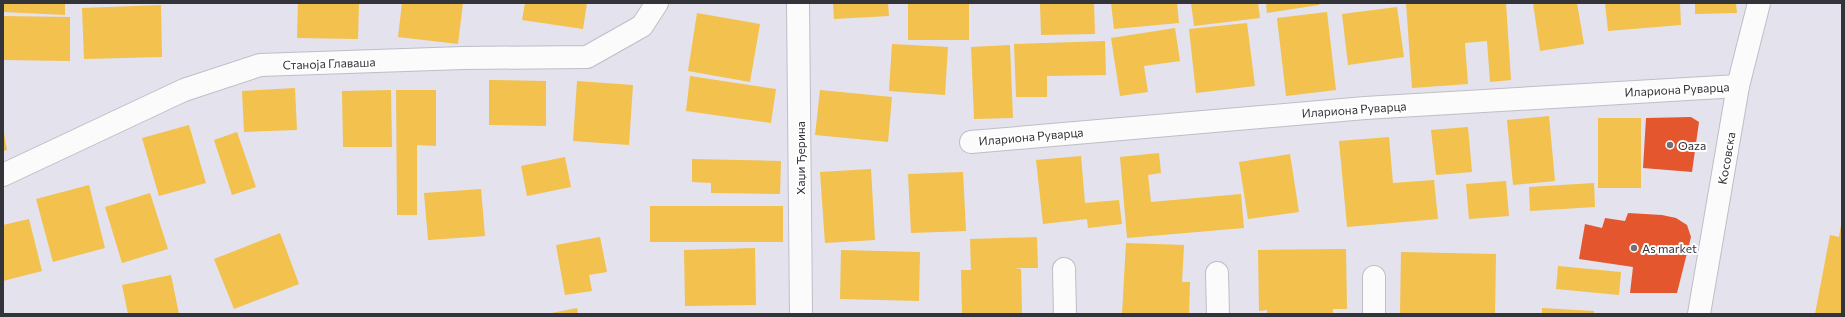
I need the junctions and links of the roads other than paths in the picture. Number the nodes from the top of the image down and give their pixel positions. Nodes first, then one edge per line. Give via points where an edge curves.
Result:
1 (657, 3) edge
2 (798, 3) edge
3 (1759, 3) edge
4 (1738, 86) junction
5 (971, 142) dead end
6 (3, 175) edge
7 (1064, 269) dead end
8 (1217, 273) dead end
9 (1374, 277) dead end
10 (801, 314) edge
11 (1065, 314) edge
12 (1218, 314) edge
13 (1374, 314) edge
14 (1699, 314) edge

1 - 6 street, Станоја Главаша via 642,26 587,57 463,58 260,65 184,90
2 - 10 street, Хаџи Ђерина
3 - 4 street, Косовска
4 - 5 street, Илариона Руварца via 1365,108
4 - 14 street, Косовска
7 - 11 street
8 - 12 street
9 - 13 street

